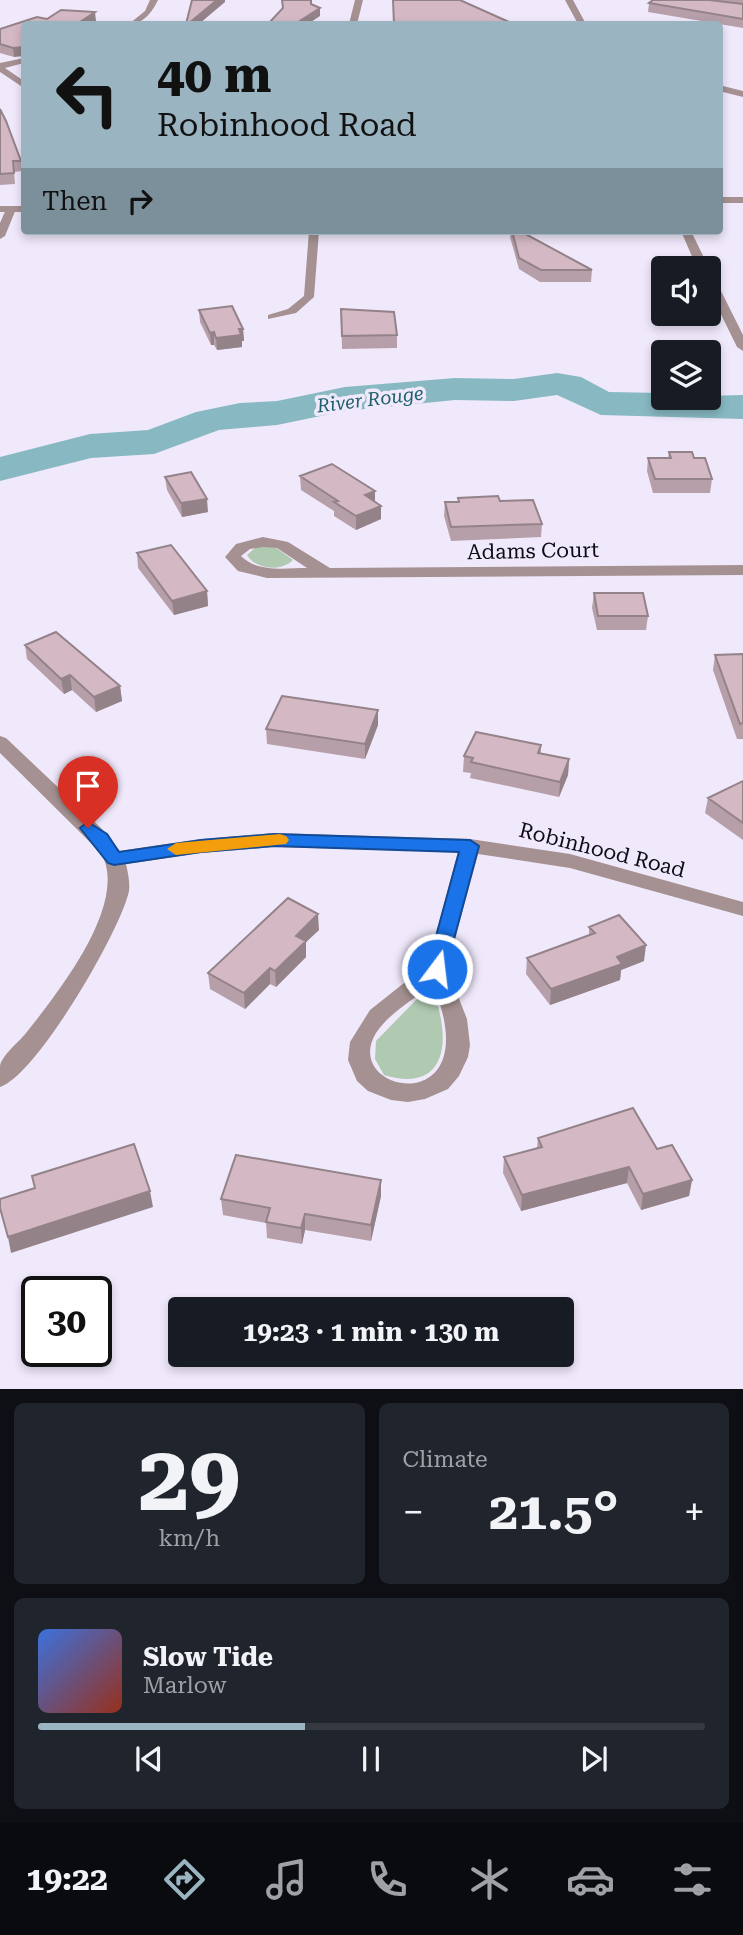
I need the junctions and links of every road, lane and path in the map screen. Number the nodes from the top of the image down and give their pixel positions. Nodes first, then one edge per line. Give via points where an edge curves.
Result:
1 (154, 0) edge
2 (359, 0) edge
3 (569, 0) edge
4 (138, 21) edge
5 (354, 21) edge
6 (580, 21) edge
7 (21, 62) edge
8 (0, 67) edge
9 (21, 83) edge
10 (723, 89) edge
11 (743, 94) edge
12 (723, 200) edge
13 (743, 200) edge
14 (6, 209) edge
15 (314, 235) edge
16 (688, 235) edge
17 (0, 236) edge
18 (697, 256) edge
19 (721, 303) edge
20 (272, 317) dead end
21 (743, 346) edge
22 (743, 570) edge
23 (324, 571) junction
24 (0, 742) edge
25 (470, 846) junction
26 (114, 859) junction
27 (743, 909) edge
28 (437, 969) junction
29 (0, 1078) edge

1 - 4 street
2 - 5 street
3 - 6 street
7 - 8 street
8 - 9 street
10 - 11 street
12 - 13 street
14 - 17 street
15 - 20 lane via 309,297 305,304
16 - 18 street
19 - 21 street
22 - 23 street, Adams Court
23 - 23 street, Adams Court via 267,573 244,568 233,556 250,544 281,543
24 - 26 street via 100,838
25 - 26 street, Robinhood Road via 274,840
25 - 27 street, Robinhood Road via 570,861
25 - 28 street
26 - 29 street via 119,892 107,921 36,1038
28 - 28 street via 380,1016 361,1042 363,1072 390,1091 423,1092 438,1084 455,1063 458,1030

